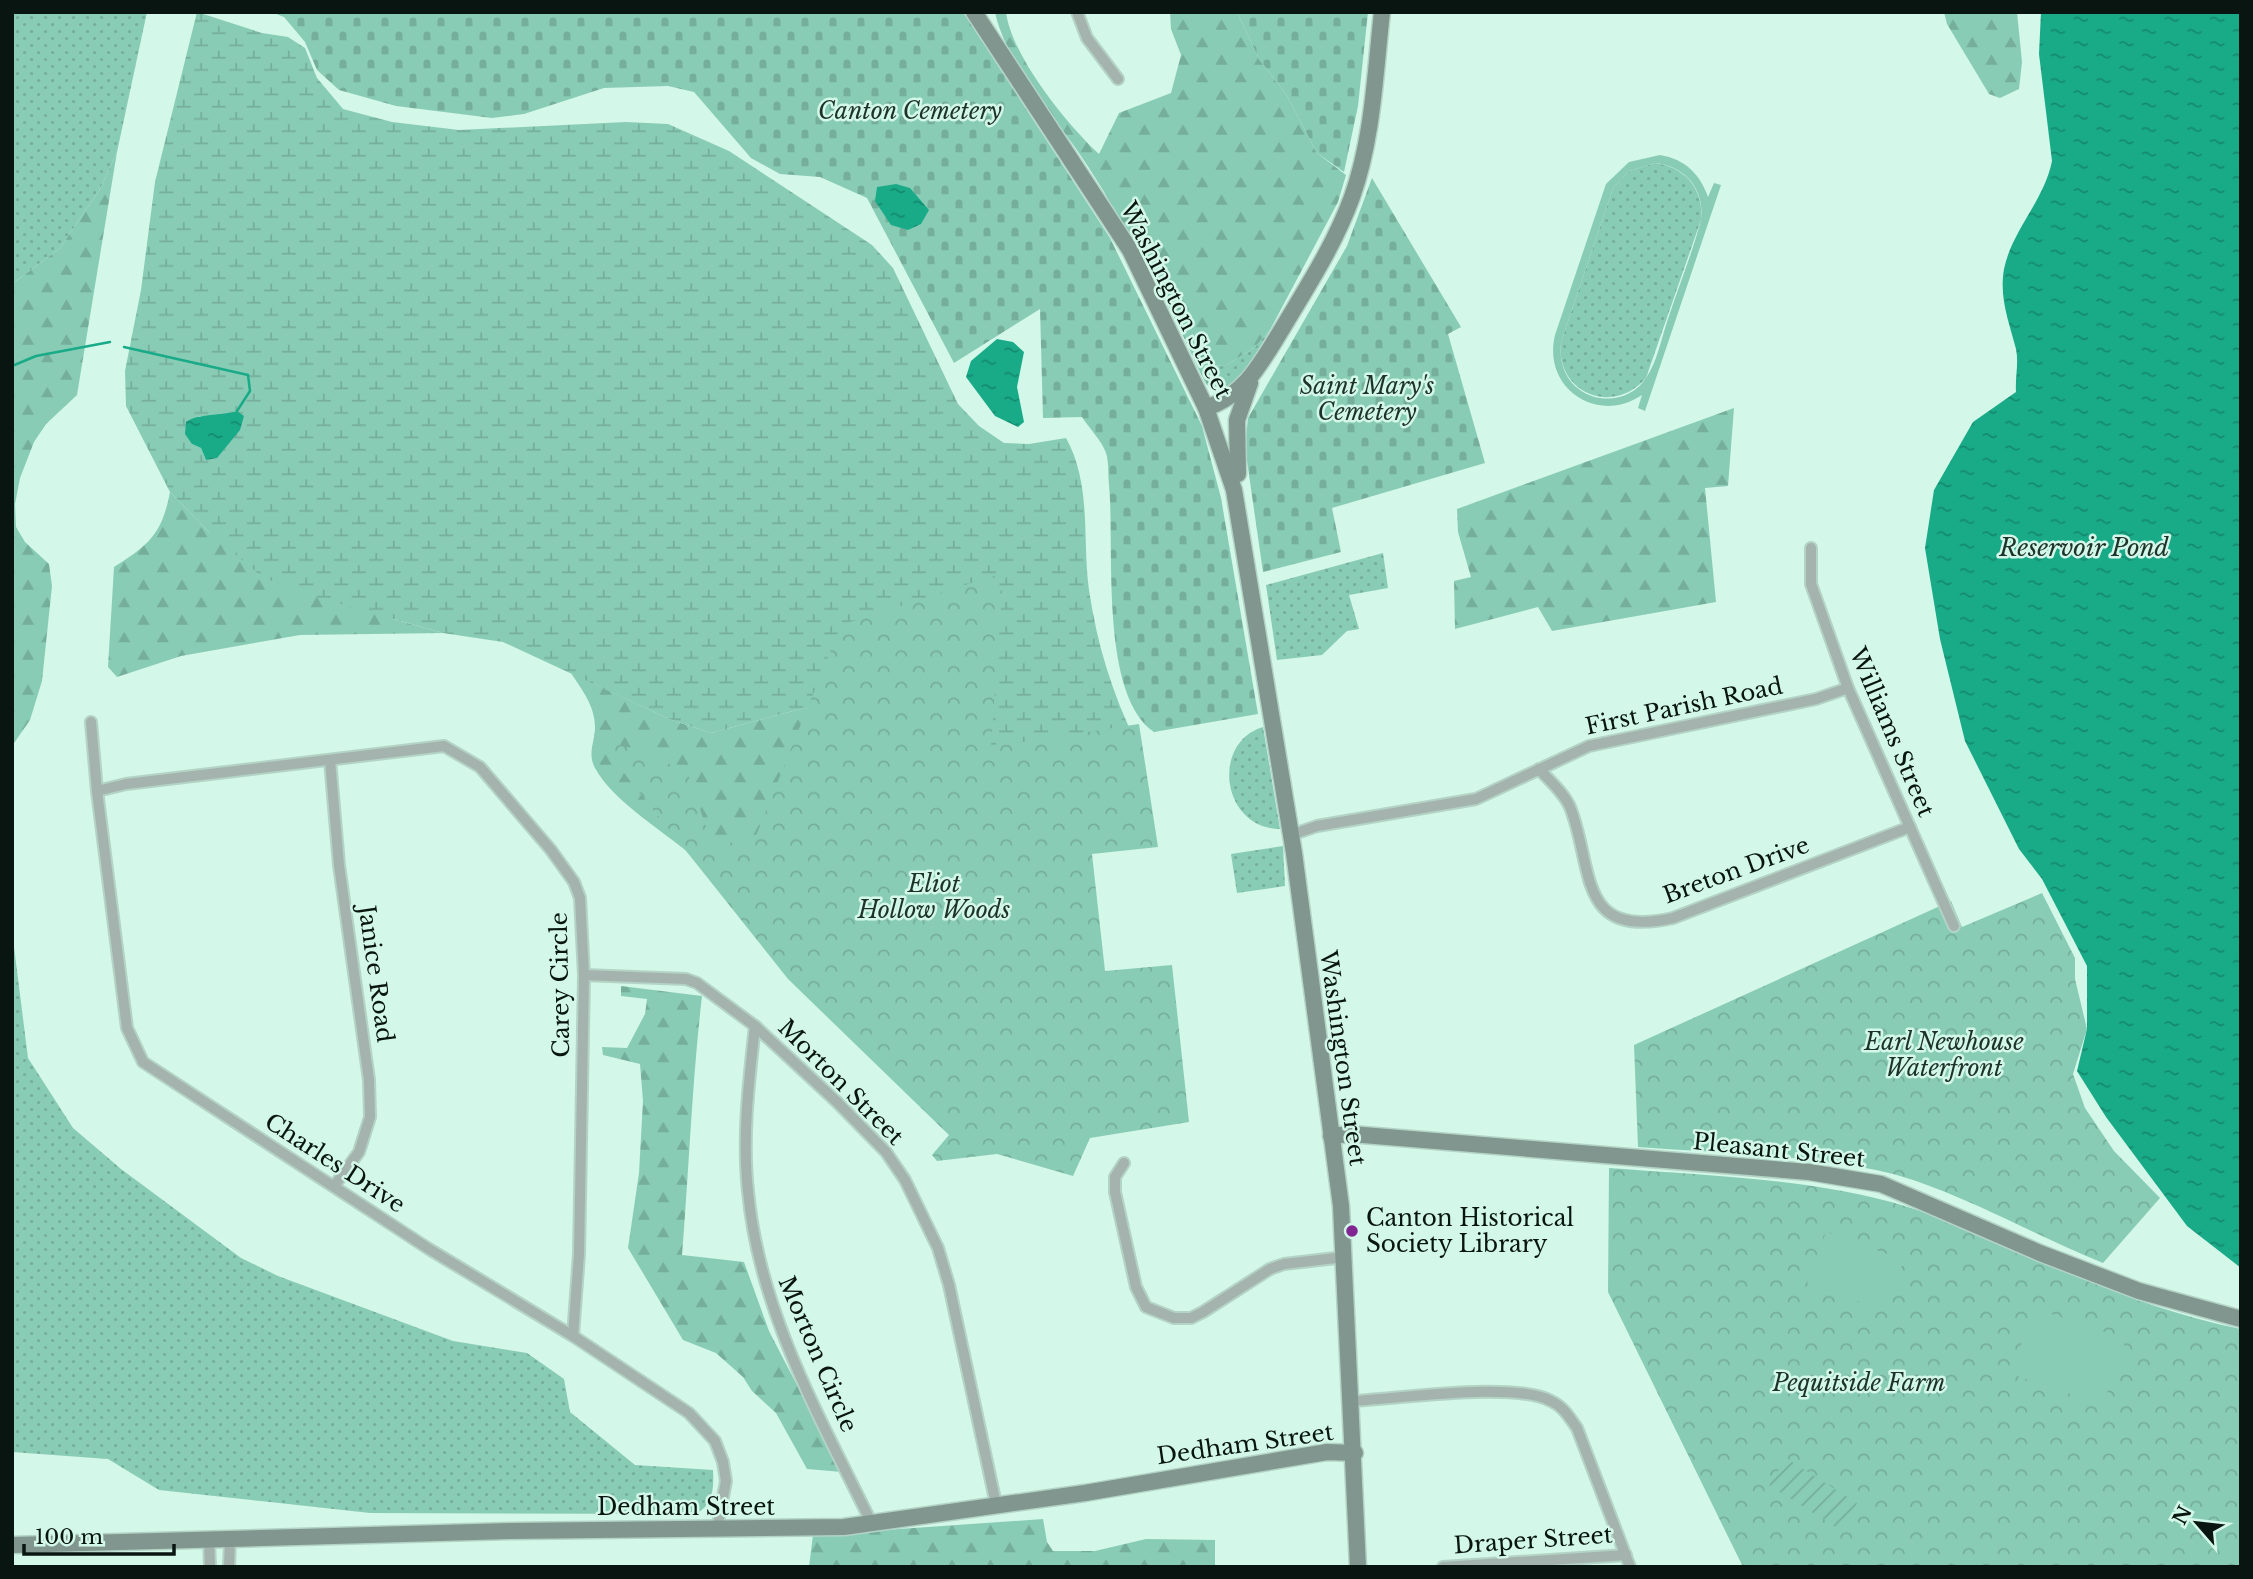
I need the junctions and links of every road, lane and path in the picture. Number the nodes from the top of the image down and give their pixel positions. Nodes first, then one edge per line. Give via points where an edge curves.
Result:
1 (1077, 12) edge
2 (1382, 12) edge
3 (979, 15) edge
4 (1118, 79) dead end
5 (1254, 375) junction
6 (1244, 395) junction
7 (1209, 415) junction
8 (1811, 548) dead end
9 (1246, 558) junction
10 (1848, 688) junction
11 (91, 722) dead end
12 (330, 760) junction
13 (1539, 769) junction
14 (97, 791) junction
15 (1910, 827) junction
16 (1291, 835) junction
17 (1954, 926) dead end
18 (584, 975) junction
19 (755, 1026) junction
20 (1331, 1136) junction
21 (1124, 1163) dead end
22 (335, 1185) junction
23 (1345, 1257) junction
24 (2241, 1319) edge
25 (573, 1336) junction
26 (1352, 1401) junction
27 (1355, 1453) junction
28 (996, 1504) junction
29 (872, 1524) junction
30 (718, 1529) junction
31 (209, 1540) junction
32 (230, 1540) junction
33 (12, 1545) edge
34 (1626, 1555) junction
35 (210, 1567) edge
36 (229, 1567) edge
37 (1358, 1567) edge
38 (1443, 1567) edge
39 (1630, 1567) edge

1 - 4 street via 1087,38
2 - 5 main road via 1368,129 1351,199 1320,265
3 - 7 main road, Washington Street via 1130,250
5 - 6 main road, Washington Street
5 - 7 main road
6 - 7 main road via 1230,414
6 - 9 main road, Washington Street via 1235,449 1248,540
7 - 9 main road, Washington Street via 1234,490
8 - 10 street, Williams Street via 1811,584
9 - 16 main road, Washington Street
10 - 13 street, First Parish Road via 1815,699 1589,746
10 - 15 street, Williams Street
11 - 14 street, Charles Drive
12 - 14 street, Carey Circle
12 - 18 street, Carey Circle via 444,746 480,767 573,882 580,898
12 - 22 street, Janice Road via 370,1117 359,1152
13 - 15 street, Breton Drive via 1569,805 1586,879 1605,908 1631,922 1673,918
13 - 16 street, First Parish Road via 1476,799 1317,826
14 - 22 street, Charles Drive via 127,1028 143,1062
15 - 17 street, Williams Street
16 - 20 main road, Washington Street
18 - 19 street, Morton Street via 685,979
18 - 25 street, Carey Circle
19 - 28 street, Morton Street via 872,1136 905,1180 938,1248 949,1285
19 - 29 street, Morton Circle via 746,1150 749,1203 764,1282 816,1413
20 - 23 main road, Washington Street
20 - 24 main road, Pleasant Street via 1351,1134 1864,1180 2139,1292
21 - 23 street via 1115,1177 1115,1192 1136,1287 1146,1307 1159,1314 1191,1318 1270,1269
22 - 25 street, Charles Drive via 429,1249
23 - 26 main road, Washington Street
25 - 30 street, Charles Drive via 689,1413 709,1433 723,1462 726,1481
26 - 27 main road, Washington Street
26 - 34 street via 1502,1392 1549,1399 1564,1409 1577,1428
27 - 28 main road, Dedham Street via 1314,1454
27 - 37 main road, Washington Street
28 - 29 main road, Dedham Street
29 - 30 main road, Dedham Street
30 - 32 main road, Dedham Street
31 - 32 main road, Dedham Street
31 - 33 main road, Dedham Street
31 - 35 street
32 - 36 street
34 - 38 street, Draper Street
34 - 39 street

